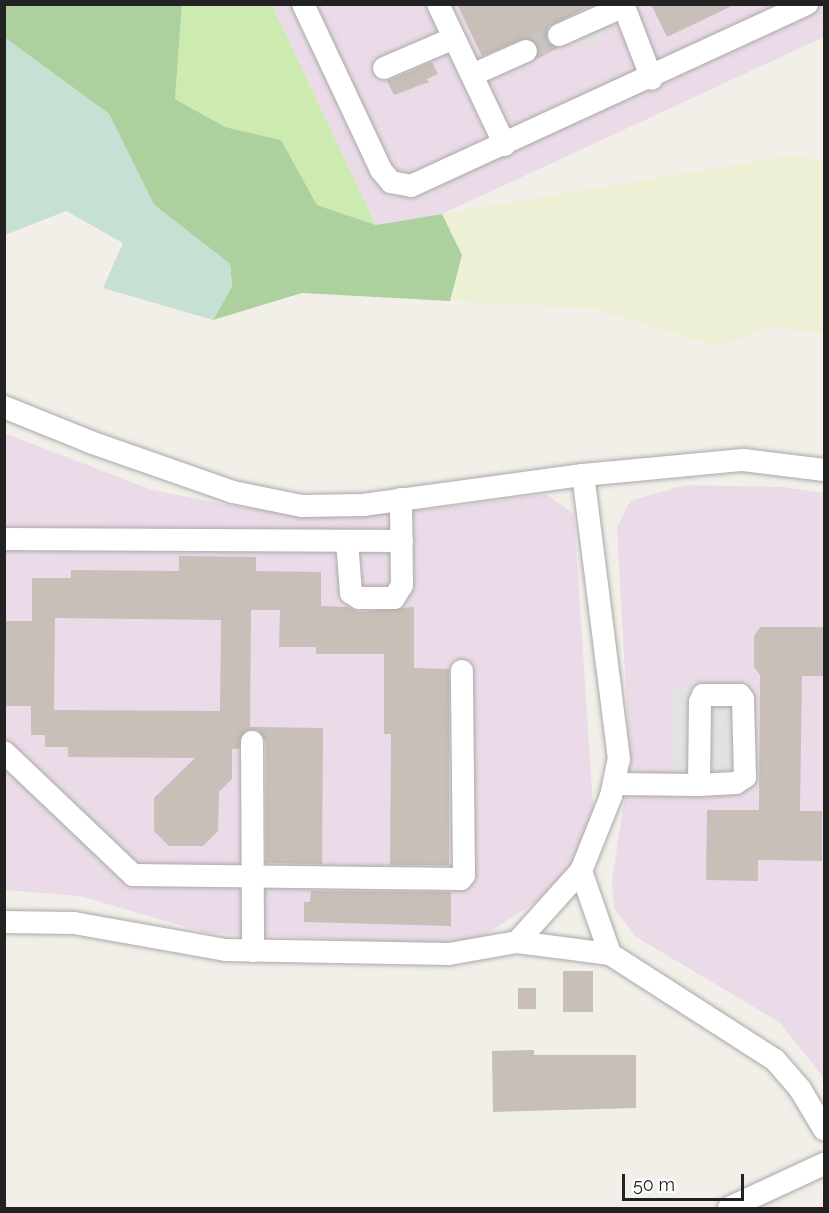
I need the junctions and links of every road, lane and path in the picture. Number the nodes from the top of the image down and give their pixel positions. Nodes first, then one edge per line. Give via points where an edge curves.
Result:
1 (303, 4) edge
2 (438, 4) edge
3 (807, 4) edge
4 (623, 5) edge
5 (780, 10) edge
6 (559, 35) tunnel mouth
7 (454, 38) junction
8 (526, 51) tunnel mouth
9 (384, 68) dead end
10 (472, 75) junction
11 (652, 79) junction
12 (505, 146) junction
13 (4, 407) edge
14 (825, 470) edge
15 (583, 475) junction
16 (401, 498) junction
17 (4, 539) edge
18 (347, 540) junction
19 (402, 541) junction
20 (462, 671) dead end
21 (252, 742) dead end
22 (4, 752) edge
23 (615, 784) junction
24 (699, 785) dead end
25 (581, 871) junction
26 (251, 879) junction
27 (4, 922) edge
28 (517, 942) junction
29 (253, 951) junction
30 (610, 954) junction
31 (825, 1129) edge
32 (825, 1164) edge
33 (729, 1209) edge

1 - 12 lane via 381,170 391,182 411,186 429,181
2 - 7 lane
3 - 5 lane
4 - 6 lane
4 - 11 lane
5 - 11 lane
7 - 9 lane
7 - 10 lane
8 - 10 lane
10 - 12 lane
11 - 12 lane
13 - 16 lane via 93,443 233,492 271,501 335,507
14 - 15 lane via 743,460
15 - 16 lane
15 - 23 lane via 619,734
16 - 19 lane
17 - 18 lane
18 - 19 lane
18 - 19 lane via 347,583 351,593 359,598 394,598 400,593
20 - 26 lane via 461,879
21 - 26 lane
22 - 26 lane via 133,874
23 - 24 lane
23 - 25 lane
25 - 28 lane
25 - 30 lane
26 - 29 lane
27 - 29 lane via 74,923 188,945
28 - 29 lane via 449,954
28 - 30 lane
30 - 31 lane via 775,1060 800,1089
32 - 33 lane

